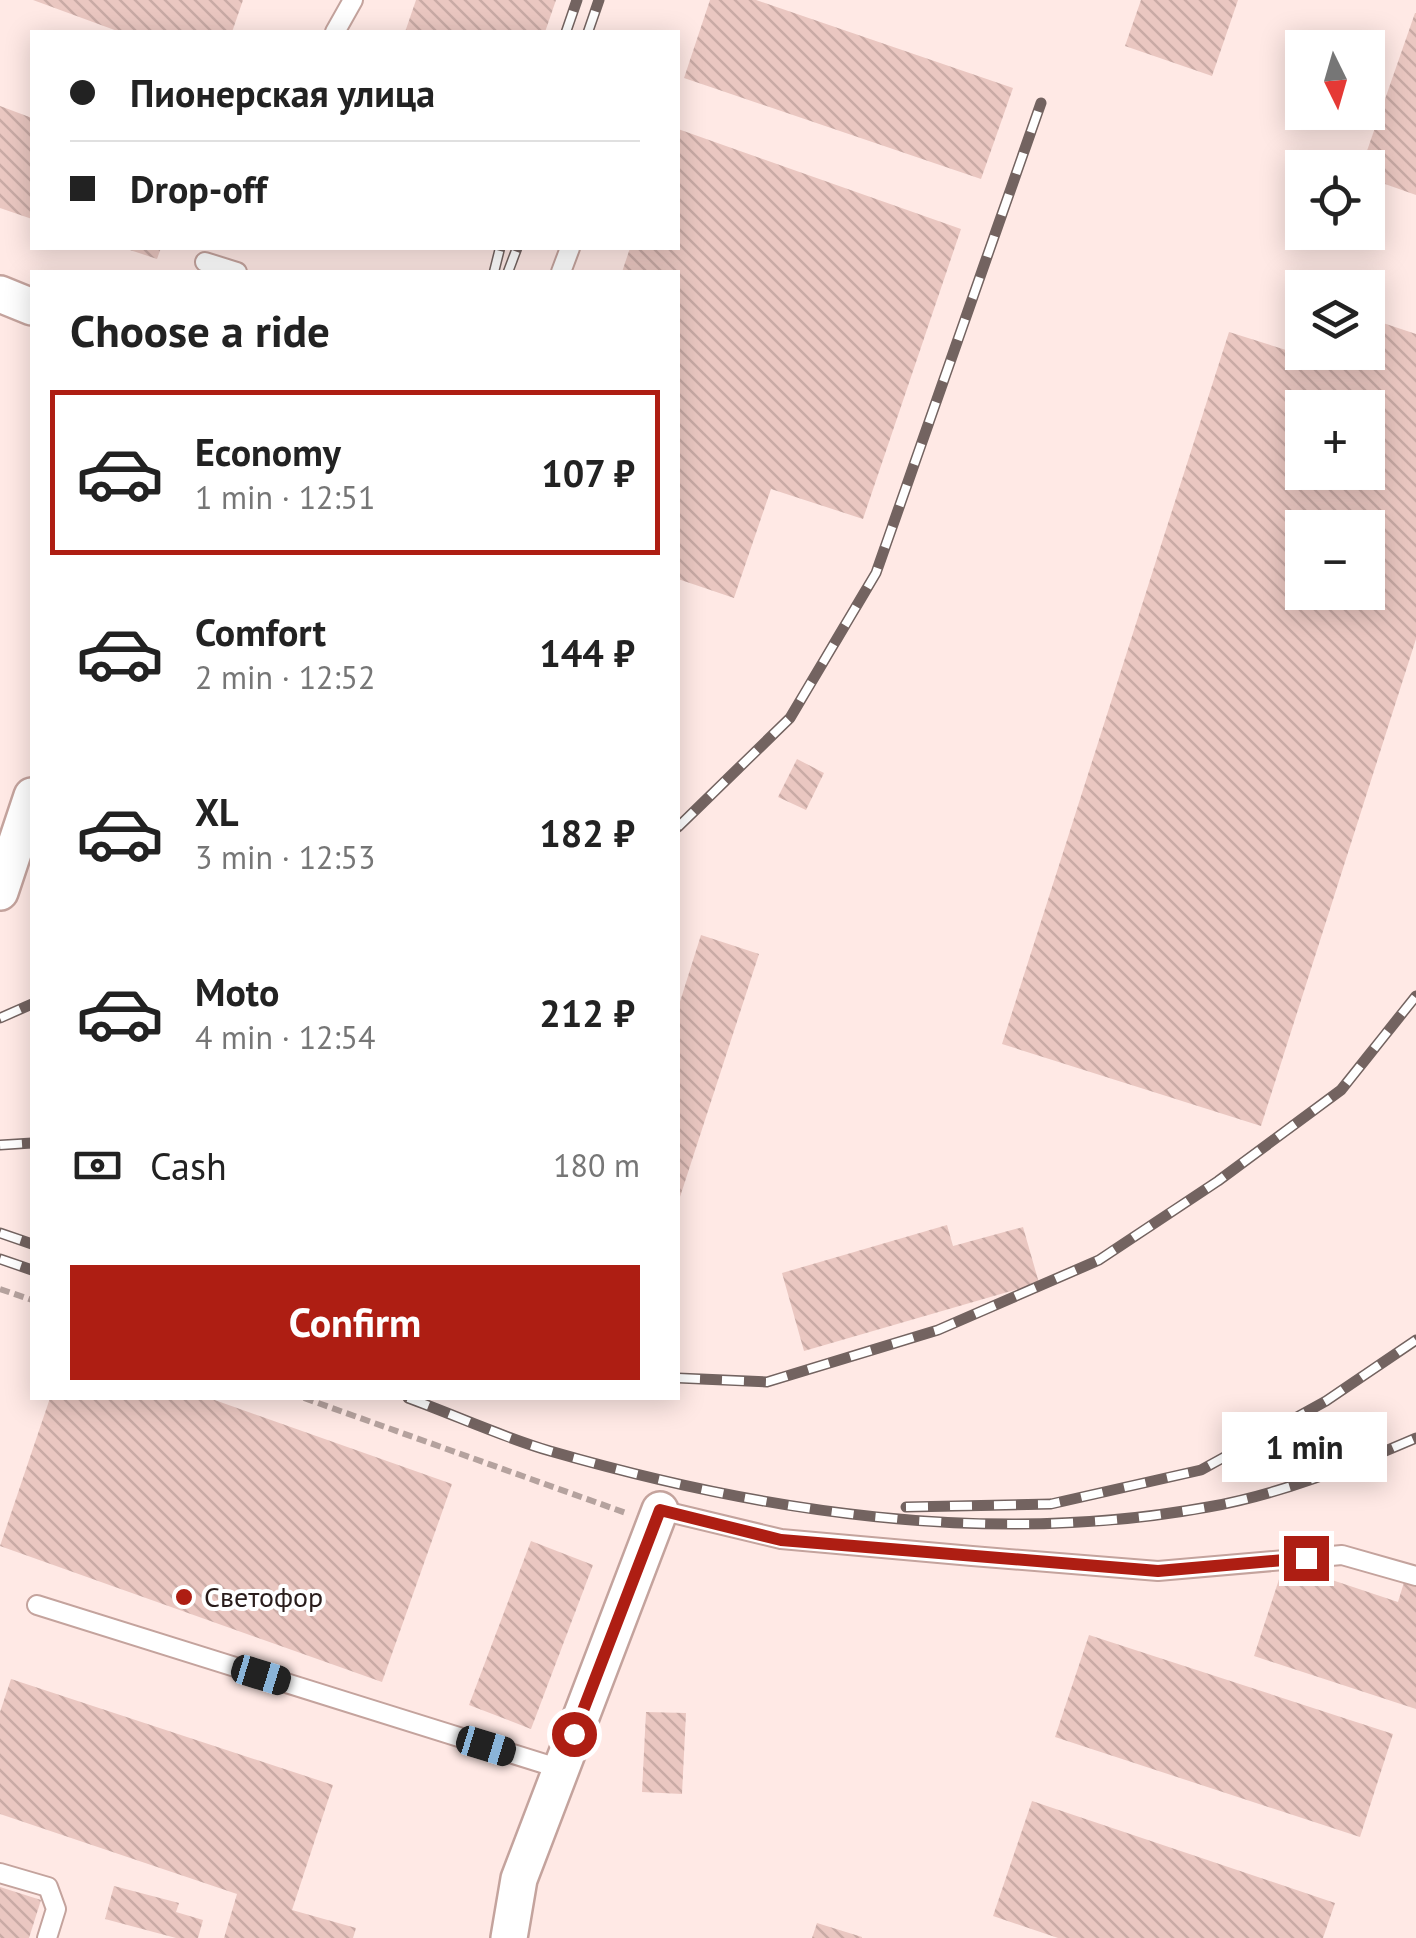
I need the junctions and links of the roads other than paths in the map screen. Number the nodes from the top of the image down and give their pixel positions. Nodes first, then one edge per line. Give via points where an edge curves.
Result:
1 (353, 0) edge
2 (335, 30) edge
3 (206, 261) edge
4 (231, 270) edge
5 (0, 294) edge
6 (30, 306) edge
7 (30, 802) edge
8 (0, 892) edge
9 (658, 1517) joint
10 (1416, 1576) edge
11 (37, 1604) dead end
12 (561, 1769) junction
13 (0, 1873) edge
14 (48, 1938) edge
15 (509, 1938) edge

1 - 2 lane
3 - 4 lane
5 - 6 street
7 - 8 street
9 - 10 lane via 781,1540 1158,1571 1342,1555
9 - 12 street
11 - 12 lane
12 - 15 street via 519,1879
13 - 14 lane via 48,1887 56,1909

